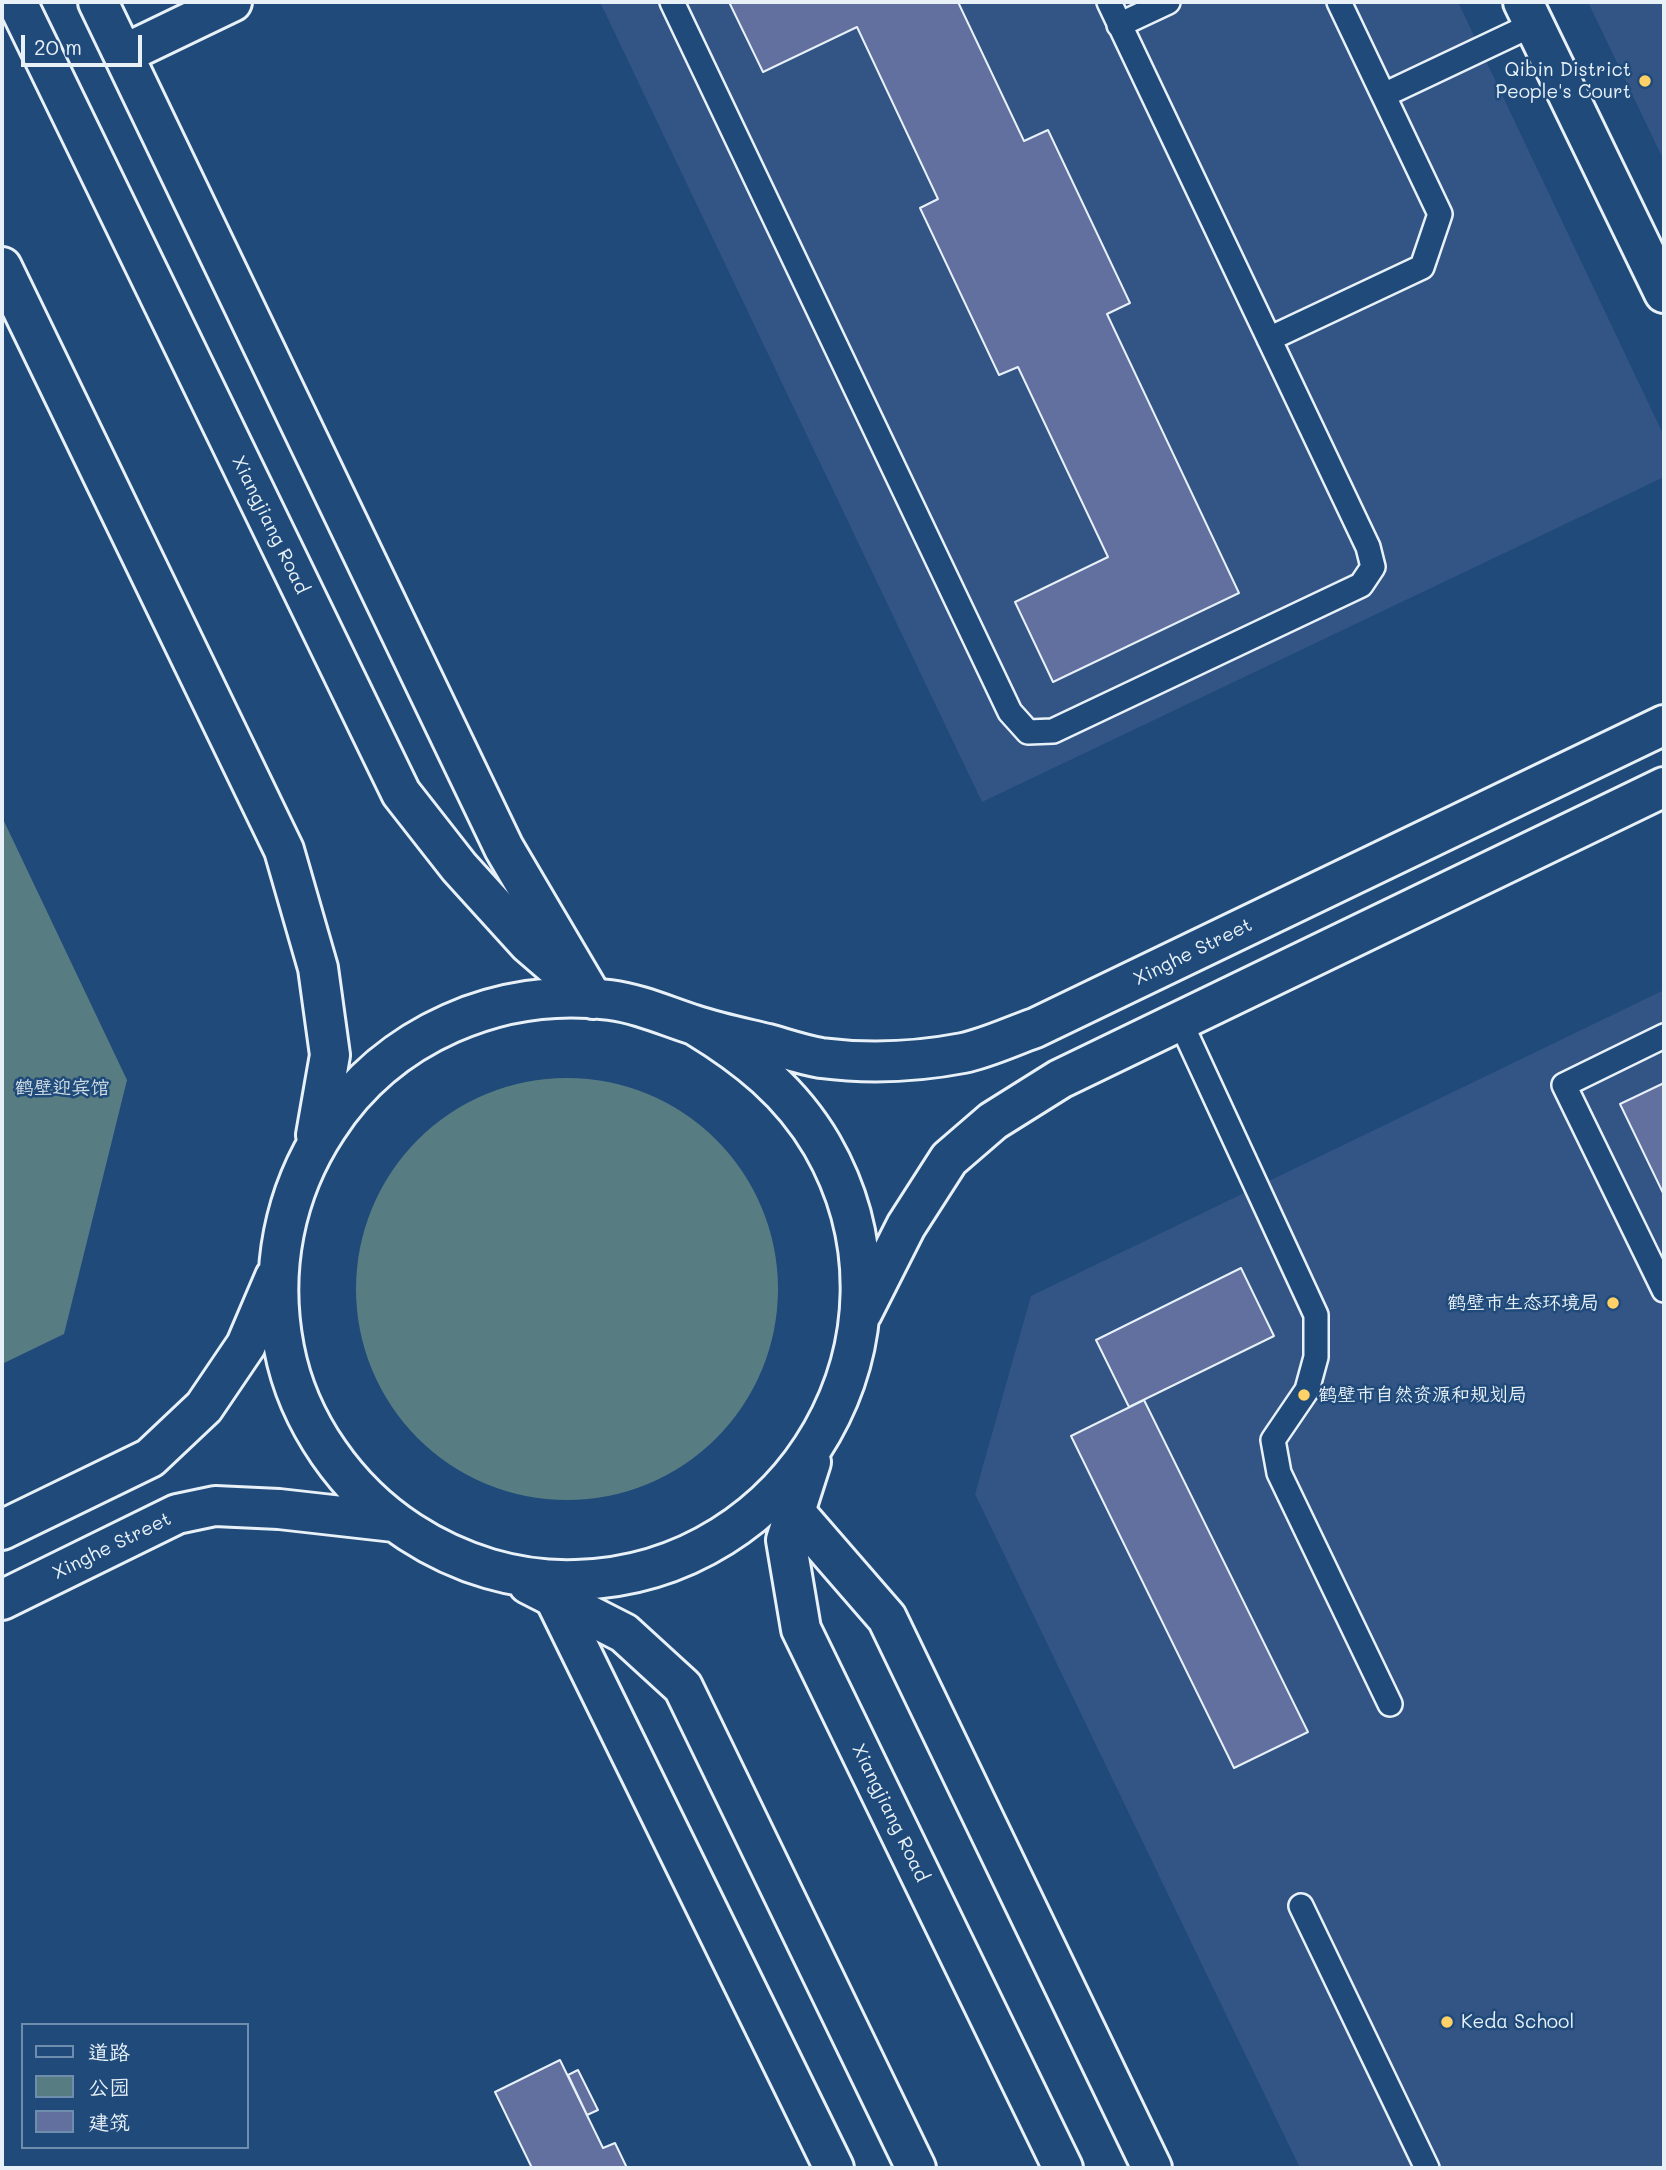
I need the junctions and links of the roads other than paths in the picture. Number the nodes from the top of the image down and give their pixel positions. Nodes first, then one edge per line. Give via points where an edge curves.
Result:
1 (17, 2) edge
2 (98, 2) edge
3 (232, 2) edge
4 (672, 2) edge
5 (1108, 2) edge
6 (1168, 2) edge
7 (1339, 2) edge
8 (1529, 13) edge
9 (1119, 25) junction
10 (124, 54) junction
11 (1384, 95) junction
12 (2, 267) edge
13 (1664, 293) edge
14 (1269, 339) junction
15 (1664, 725) edge
16 (1661, 798) edge
17 (593, 999) junction
18 (1180, 1021) junction
19 (696, 1026) junction
20 (1664, 1036) edge
21 (313, 1148) junction
22 (279, 1269) junction
23 (1664, 1290) edge
24 (859, 1318) junction
25 (817, 1443) junction
26 (795, 1512) junction
27 (394, 1522) junction
28 (2, 1530) edge
29 (511, 1575) junction
30 (554, 1597) junction
31 (2, 1600) edge
32 (1390, 1704) dead end
33 (1301, 1906) dead end
34 (834, 2168) edge
35 (916, 2168) edge
36 (1063, 2168) edge
37 (1152, 2168) edge
38 (1427, 2168) edge

1 - 17 main road, Xiangjiang Road via 401,793 459,867 528,943
2 - 10 main road
3 - 10 main road
4 - 14 lane via 1010,712 1028,732 1053,731 1361,585 1373,566
5 - 9 lane
6 - 9 lane
7 - 11 lane
8 - 11 lane
8 - 13 main road
9 - 14 lane
10 - 17 main road via 505,848
11 - 14 lane via 1440,214 1422,267
12 - 21 main road via 284,850 318,968 330,1055
15 - 19 main road, Xinghe Street via 1035,1028 967,1052 894,1063 820,1057
16 - 18 main road
17 - 19 main road via 654,1010
17 - 21 main road via 523,1000 439,1027 367,1078
18 - 24 main road via 1060,1079 993,1121 949,1158 906,1226
18 - 32 lane via 1316,1315 1316,1357 1307,1390 1273,1440 1279,1473
19 - 24 main road via 768,1077 823,1147 854,1230
20 - 23 lane via 1564,1085
21 - 22 main road via 291,1202
22 - 27 main road via 284,1351 313,1429 362,1494
22 - 28 main road via 246,1345 204,1407 150,1458
24 - 25 main road via 837,1404
25 - 26 main road, Xiangjiang Road
25 - 29 main road via 760,1511 685,1558 600,1580 555,1581
26 - 36 main road, Xiangjiang Road via 786,1540 801,1629
26 - 37 main road via 887,1618
27 - 29 main road via 469,1563
27 - 31 main road, Xinghe Street via 215,1506 177,1514
29 - 30 main road
30 - 34 main road
30 - 35 main road via 624,1633 682,1687
33 - 38 lane

